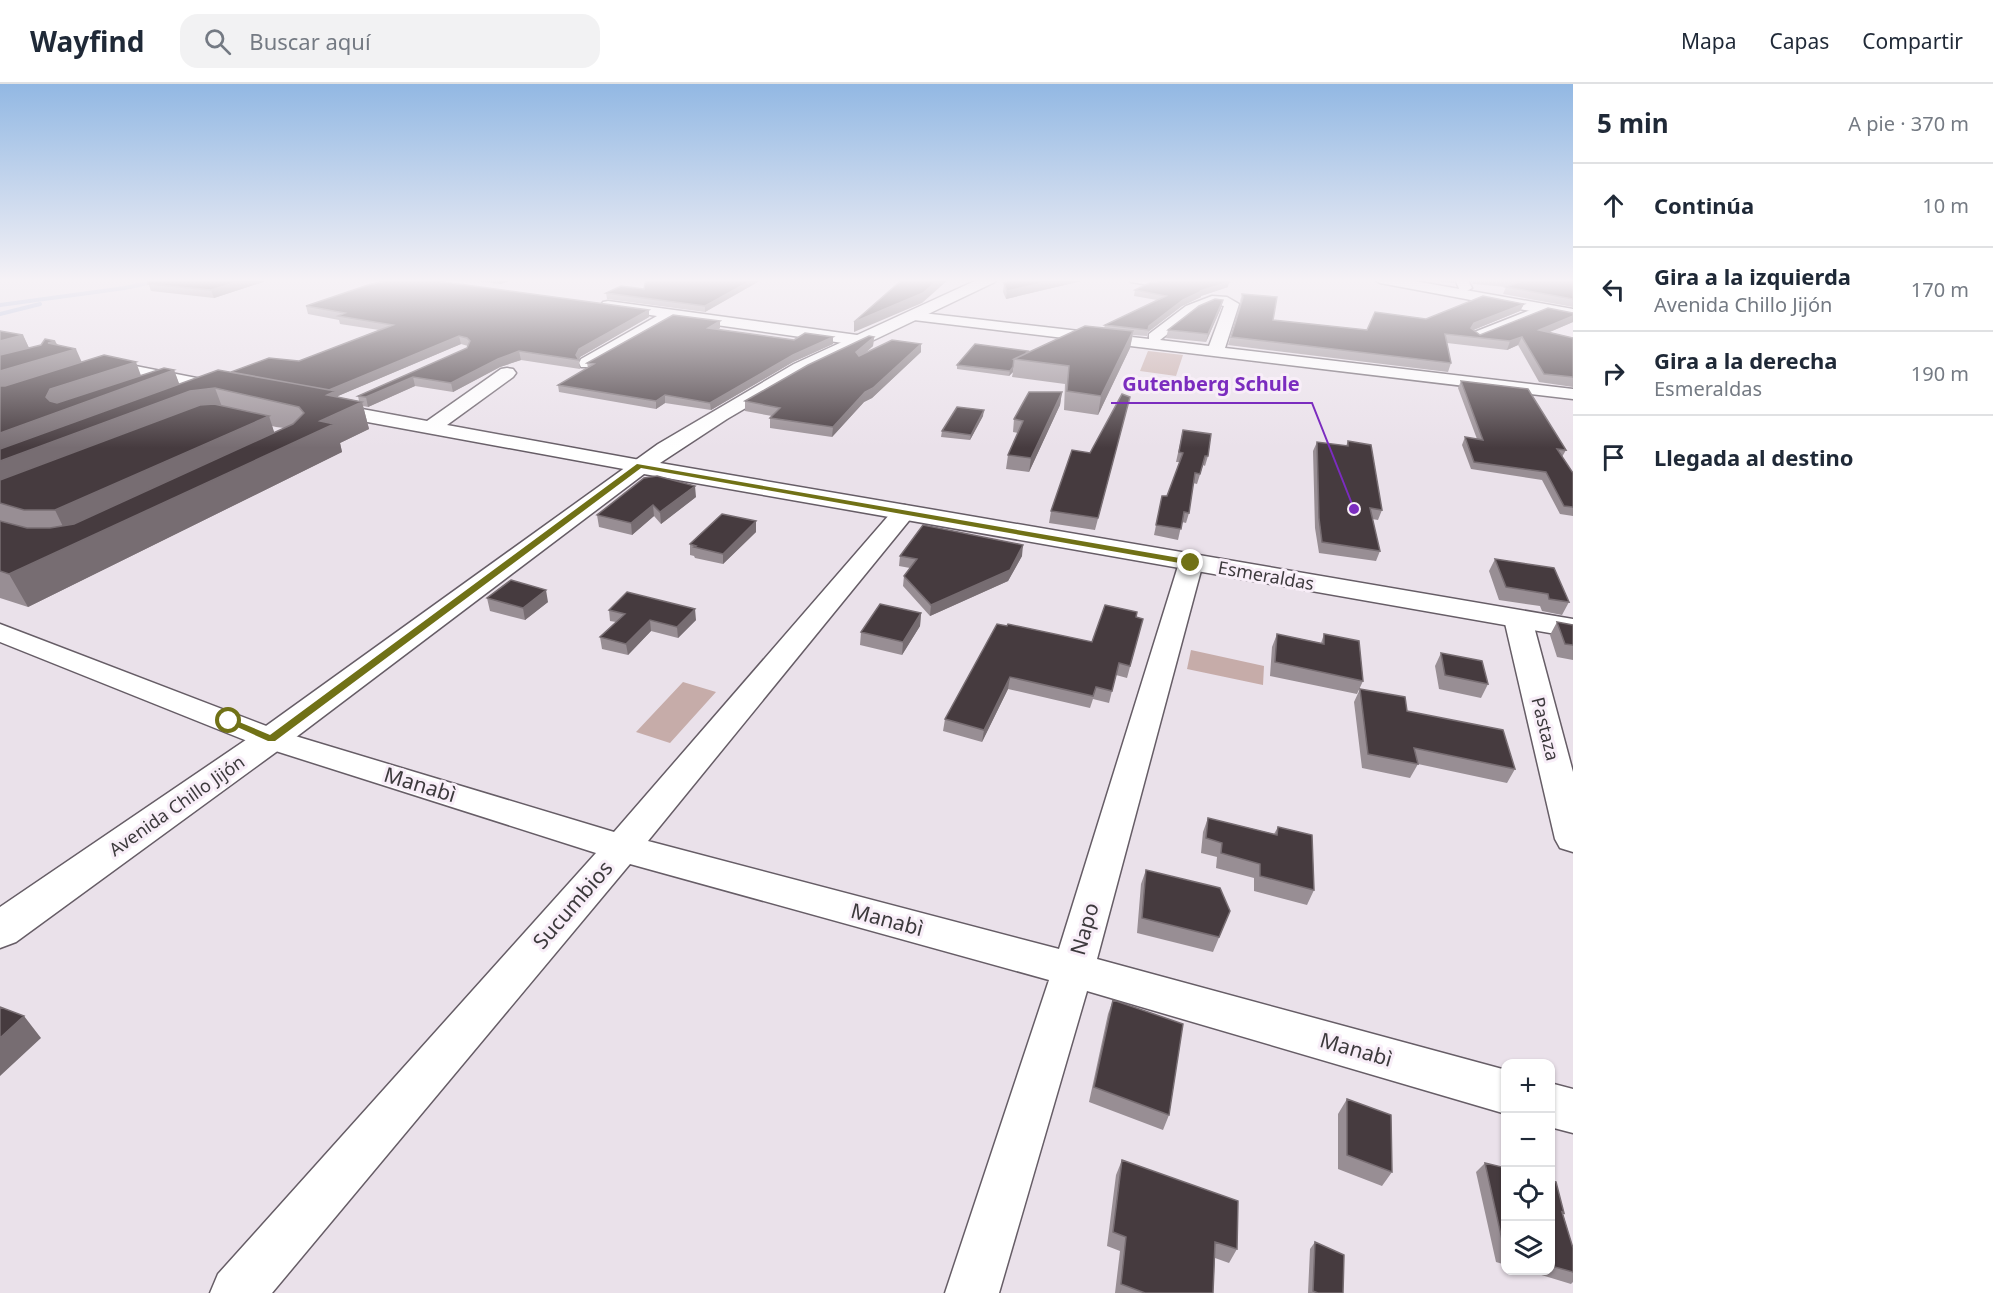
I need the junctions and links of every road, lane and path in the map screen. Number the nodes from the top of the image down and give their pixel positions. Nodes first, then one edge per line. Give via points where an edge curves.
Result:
1 (635, 335) edge
2 (774, 335) edge
3 (804, 335) edge
4 (868, 335) edge
5 (1076, 335) edge
6 (1221, 335) edge
7 (857, 340) junction
8 (796, 343) edge
9 (1215, 352) junction
10 (587, 363) edge
11 (99, 372) edge
12 (507, 373) dead end
13 (223, 389) junction
14 (1544, 391) junction
15 (244, 393) edge
16 (1573, 394) edge
17 (364, 396) edge
18 (190, 402) edge
19 (308, 405) edge
20 (1573, 405) edge
21 (330, 408) junction
22 (431, 428) junction
23 (640, 466) junction
24 (904, 512) junction
25 (1191, 563) junction
26 (1518, 619) junction
27 (1573, 628) edge
28 (0, 632) edge
29 (271, 739) junction
30 (1573, 839) edge
31 (622, 848) junction
32 (0, 930) edge
33 (1073, 970) junction
34 (1501, 1091) edge
35 (1555, 1105) edge
36 (1573, 1111) edge
37 (237, 1293) edge
38 (972, 1293) edge

1 - 10 street
2 - 8 street
3 - 7 street
4 - 7 street, Avenida Chillo Jijón
5 - 9 street
6 - 9 street
7 - 23 street, Avenida Chillo Jijón via 751,396
9 - 14 street
11 - 13 street
12 - 22 street
13 - 15 street
13 - 18 street
14 - 16 street
14 - 20 street
17 - 21 street
19 - 21 street
21 - 22 street
22 - 23 street
23 - 24 street, Esmeraldas
23 - 29 street, Avenida Chillo Jijón
24 - 25 street, Esmeraldas
24 - 31 street, Sucumbios
25 - 26 street, Esmeraldas
25 - 33 street, Napo
26 - 27 street, Esmeraldas
26 - 30 street, Pastaza
28 - 29 street, Manabì
29 - 31 street, Manabì
29 - 32 street, Avenida Chillo Jijón
31 - 33 street, Manabì
31 - 37 street, Sucumbios
33 - 34 street, Manabì
33 - 38 street, Napo
35 - 36 street

